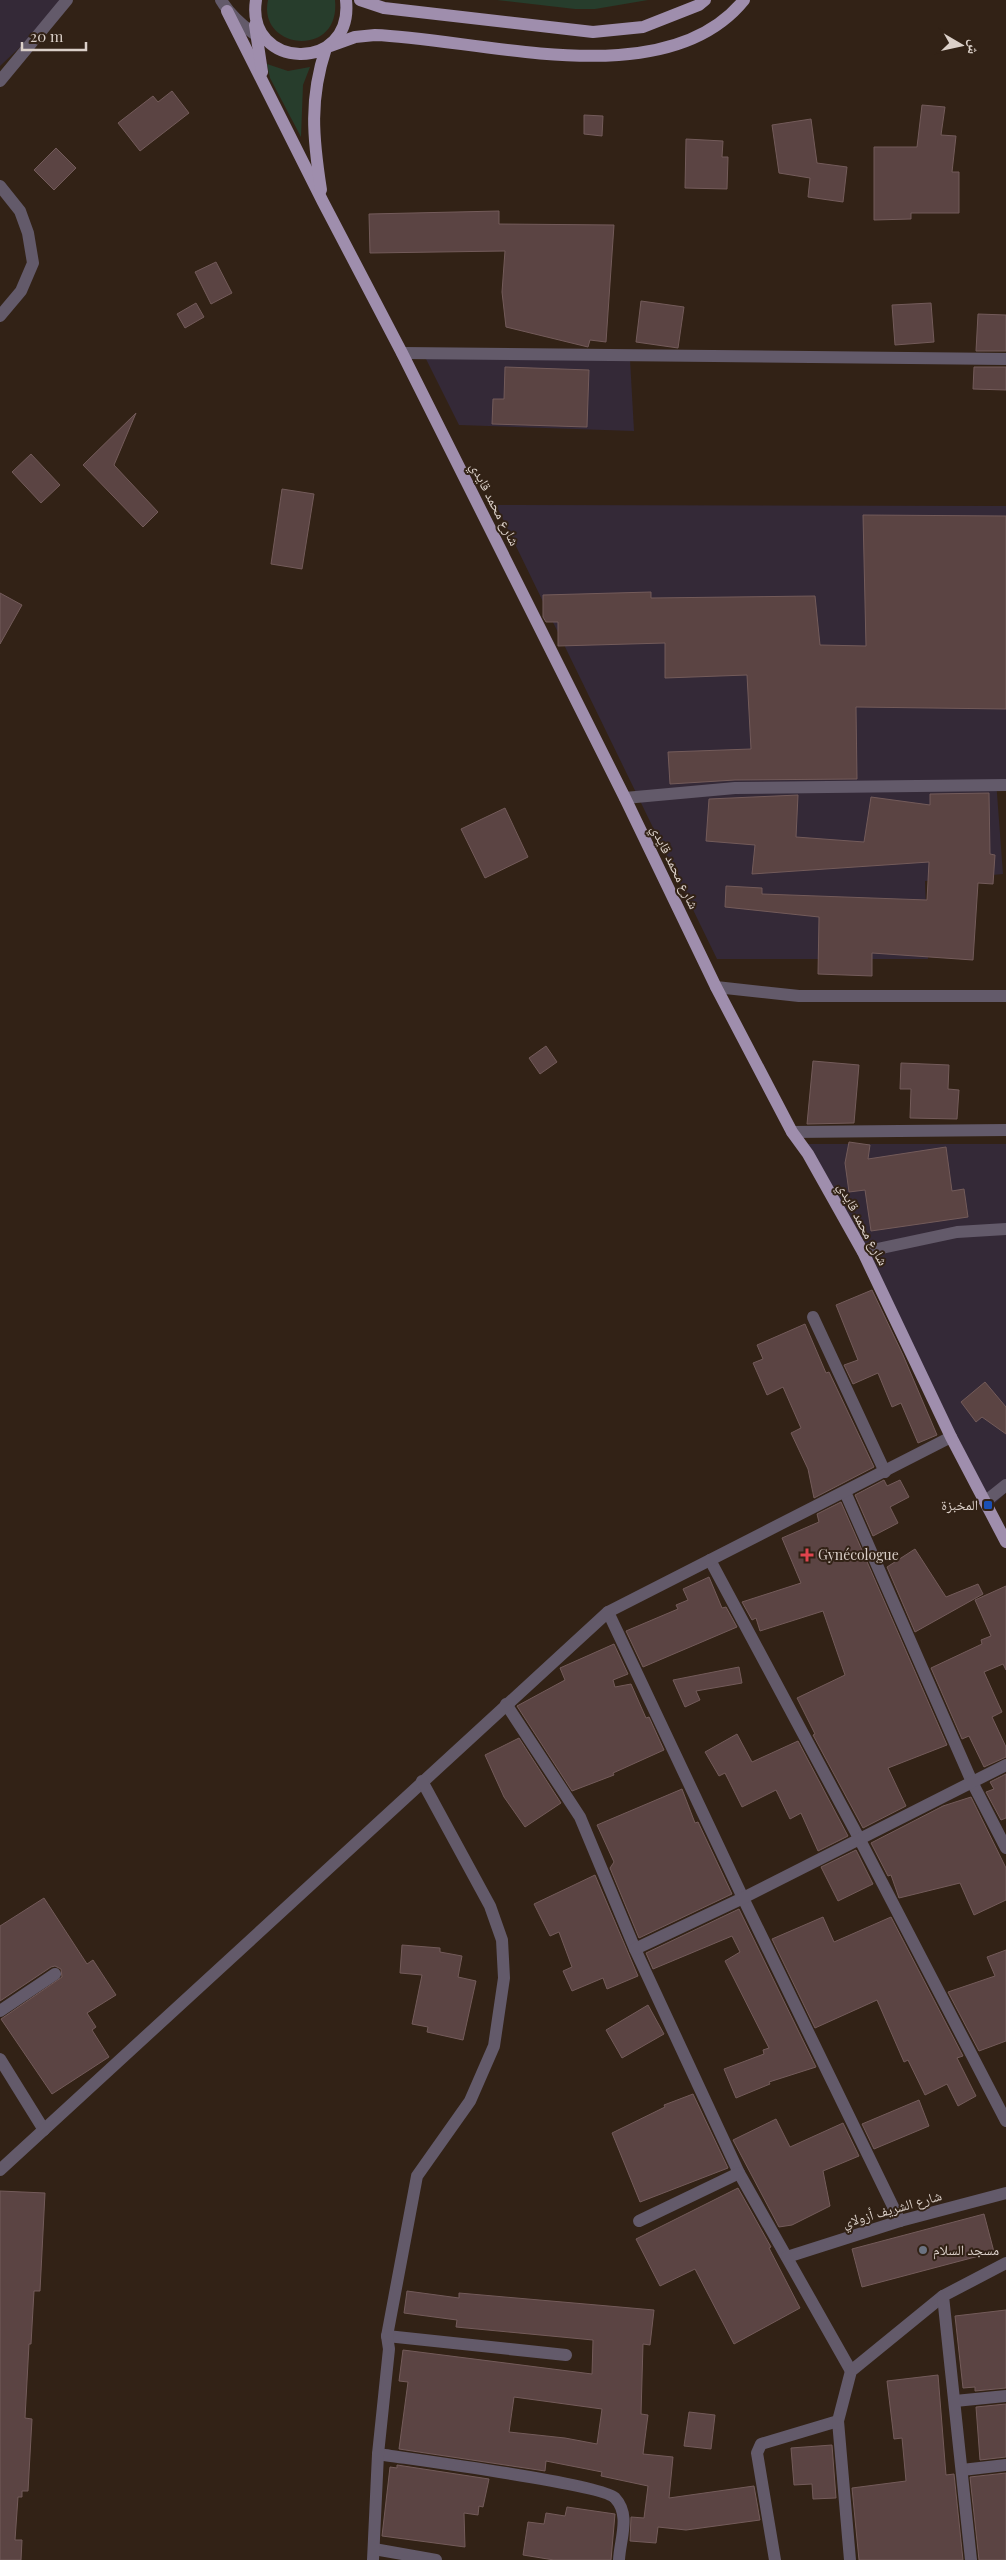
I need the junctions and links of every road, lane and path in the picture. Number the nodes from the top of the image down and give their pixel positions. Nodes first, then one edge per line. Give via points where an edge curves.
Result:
1 (67, 0) edge
2 (346, 0) edge
3 (360, 0) edge
4 (705, 0) edge
5 (744, 0) edge
6 (256, 4) edge
7 (224, 5) edge
8 (257, 36) junction
9 (275, 47) junction
10 (328, 47) junction
11 (0, 81) edge
12 (265, 87) junction
13 (0, 186) edge
14 (322, 202) junction
15 (0, 316) edge
16 (402, 352) junction
17 (1006, 359) edge
18 (1006, 785) edge
19 (625, 798) junction
20 (716, 988) junction
21 (1006, 996) edge
22 (1006, 1130) edge
23 (792, 1132) junction
24 (1006, 1229) edge
25 (863, 1252) junction
26 (813, 1317) dead end
27 (951, 1437) junction
28 (885, 1472) junction
29 (1006, 1485) edge
30 (845, 1492) junction
31 (986, 1501) junction
32 (1006, 1542) edge
33 (710, 1560) junction
34 (608, 1612) junction
35 (506, 1704) junction
36 (1006, 1765) edge
37 (422, 1782) junction
38 (972, 1782) junction
39 (860, 1840) junction
40 (1006, 1848) edge
41 (743, 1898) junction
42 (635, 1949) junction
43 (55, 1974) dead end
44 (0, 2011) edge
45 (0, 2059) edge
46 (1006, 2121) edge
47 (44, 2130) junction
48 (0, 2170) edge
49 (739, 2173) junction
50 (1006, 2193) edge
51 (900, 2221) junction
52 (639, 2222) dead end
53 (787, 2257) junction
54 (1006, 2263) edge
55 (943, 2296) junction
56 (387, 2336) junction
57 (566, 2354) dead end
58 (851, 2371) junction
59 (1006, 2396) edge
60 (955, 2401) junction
61 (838, 2421) junction
62 (378, 2454) junction
63 (1006, 2465) edge
64 (962, 2470) junction
65 (373, 2554) edge
66 (436, 2560) edge
67 (619, 2560) edge
68 (776, 2560) edge
69 (850, 2560) edge
70 (971, 2560) edge

1 - 11 street
2 - 10 main road via 345,24
3 - 4 main road via 384,8 593,32 643,27
5 - 10 main road via 735,11 691,41 655,51 611,56 565,55 375,35 356,37
6 - 8 main road
6 - 9 main road via 261,32
7 - 8 street
7 - 12 main road, شارع محمد قايدي
8 - 9 street
8 - 12 main road
9 - 10 main road via 301,55 314,54
10 - 14 main road via 315,87 313,106 314,146
12 - 14 main road, شارع محمد قايدي
13 - 15 street via 20,211 33,263 21,291
14 - 16 main road, شارع محمد قايدي
16 - 17 street
16 - 19 main road, شارع محمد قايدي
18 - 19 street via 735,788
19 - 20 main road, شارع محمد قايدي
20 - 21 street via 799,996
20 - 23 main road, شارع محمد قايدي
22 - 23 street
23 - 25 main road, شارع محمد قايدي via 808,1154
24 - 25 street via 957,1232
25 - 27 main road, شارع محمد قايدي
26 - 28 street
27 - 28 street
27 - 31 main road, شارع محمد قايدي
28 - 30 street
29 - 31 street
30 - 33 street
30 - 38 street
31 - 32 main road, شارع محمد قايدي
33 - 34 street
33 - 39 street
34 - 35 street
34 - 41 street
35 - 37 street
35 - 42 street via 580,1817
36 - 38 street
37 - 47 street
37 - 56 street via 490,1906 502,1940 504,1978 494,2046 470,2101 417,2176
38 - 39 street
38 - 40 street
39 - 41 street
39 - 46 street
41 - 42 street
41 - 51 street
42 - 49 street
43 - 44 street
45 - 47 street
47 - 48 street
49 - 52 street
49 - 53 street
50 - 51 street, شارع الشريف أزولاي
51 - 53 street, شارع الشريف أزولاي
53 - 58 street
54 - 55 street
55 - 58 street
55 - 60 street
56 - 57 street
56 - 62 street via 389,2349
58 - 61 street
59 - 60 street
60 - 64 street
61 - 68 street via 761,2444 758,2448
61 - 69 street
62 - 65 street
62 - 67 street via 575,2485 613,2496 621,2506 625,2522
63 - 64 street
64 - 70 street
65 - 66 street

